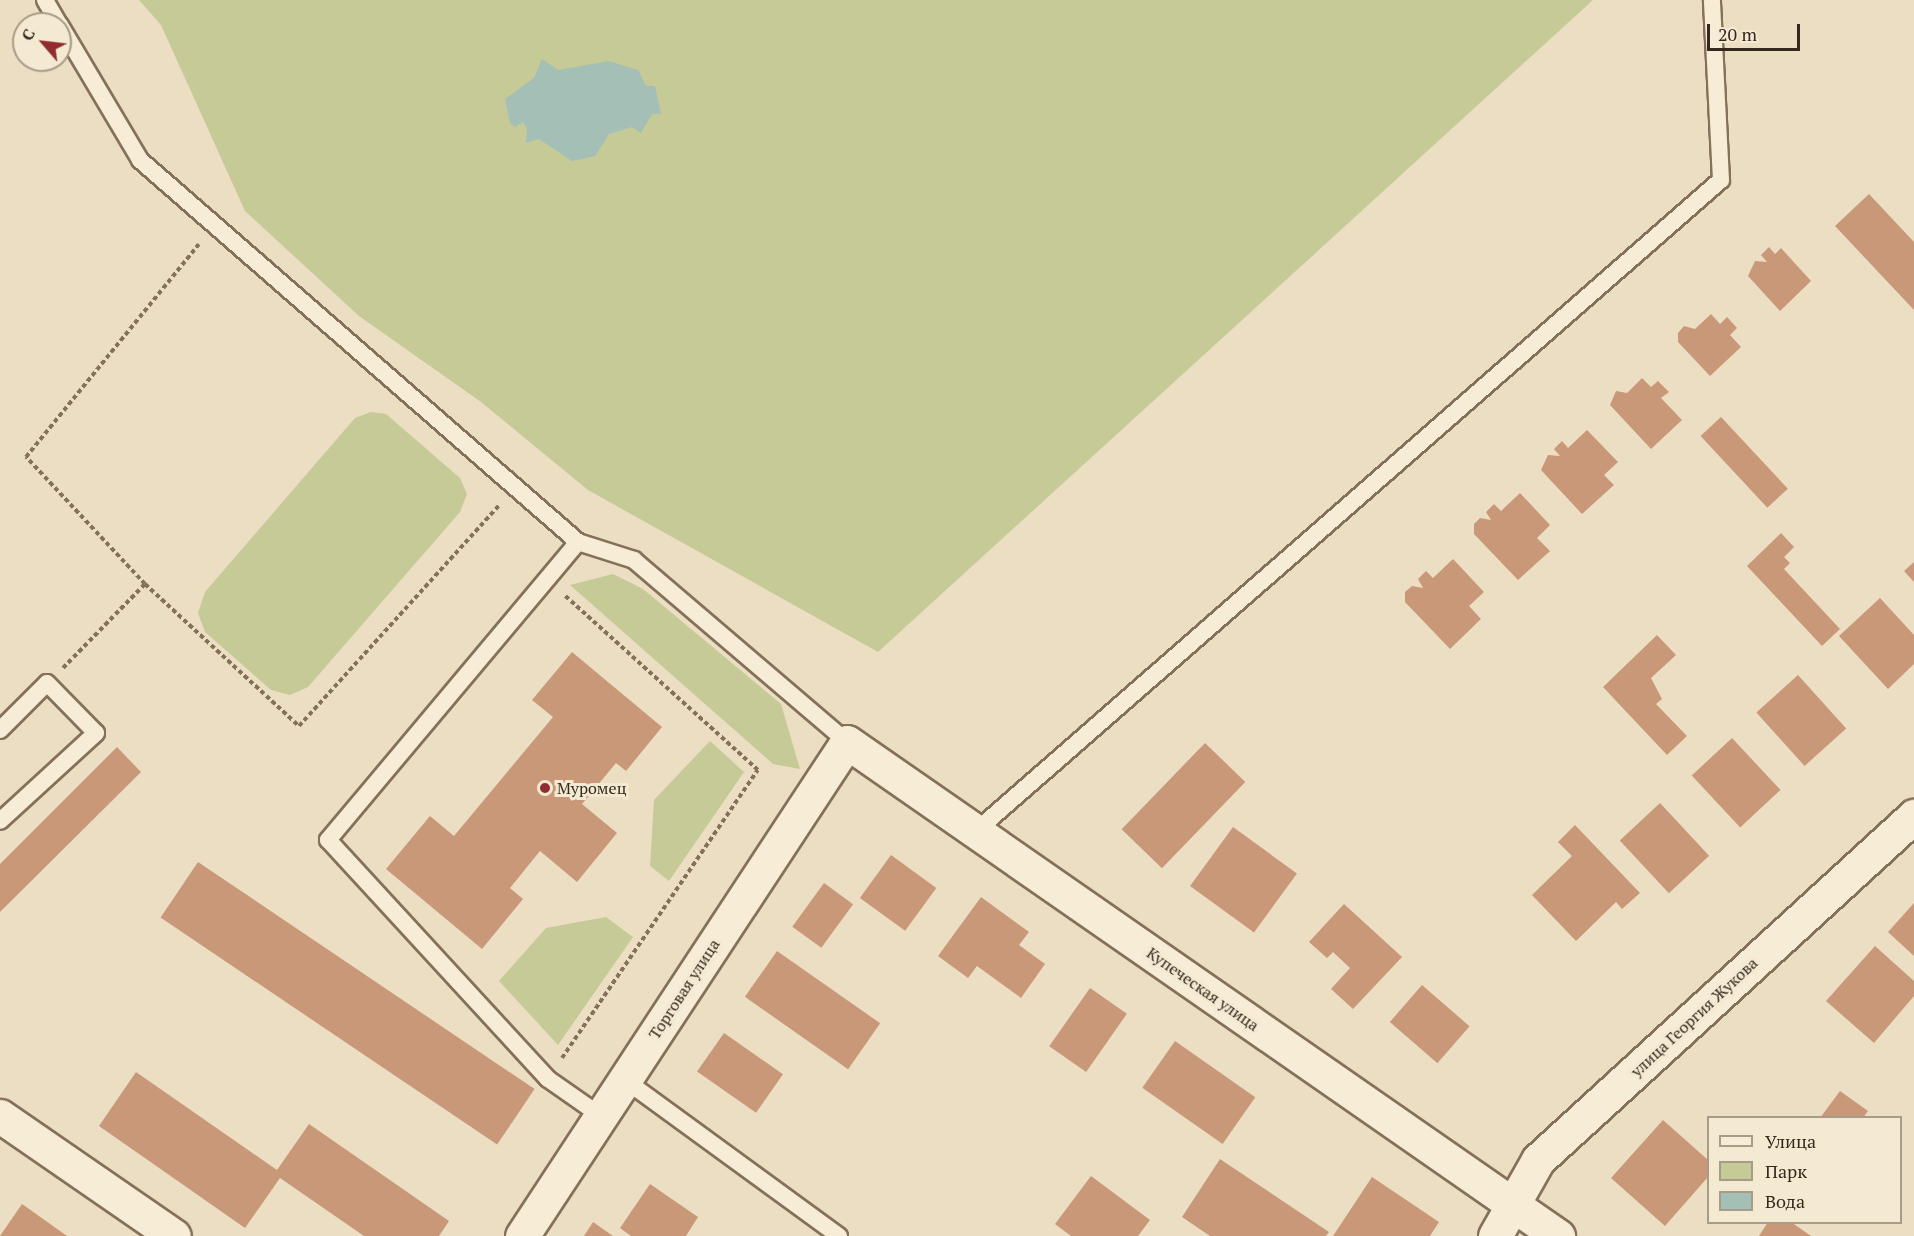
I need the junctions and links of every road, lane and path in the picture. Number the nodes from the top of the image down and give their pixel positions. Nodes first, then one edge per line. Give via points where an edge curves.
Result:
1 (1712, 0) edge
2 (72, 44) edge
3 (209, 251) dead end
4 (492, 495) dead end
5 (578, 542) junction
6 (546, 580) junction
7 (145, 584) junction
8 (47, 683) junction
9 (0, 730) edge
10 (847, 741) junction
11 (1914, 816) edge
12 (0, 821) edge
13 (976, 831) junction
14 (548, 1079) junction
15 (625, 1080) junction
16 (0, 1116) edge
17 (601, 1116) junction
18 (1514, 1206) junction
19 (174, 1236) edge
20 (522, 1236) edge
21 (839, 1236) edge
22 (1495, 1236) edge
23 (1558, 1236) edge

1 - 13 lane via 1721,180
2 - 5 lane via 140,160
3 - 7 path via 200,243 26,458
4 - 7 path via 501,502 299,726
5 - 6 lane
5 - 10 lane via 634,560
6 - 14 path via 758,770
6 - 14 lane via 328,840
7 - 8 path
8 - 9 lane
8 - 12 lane via 96,733
10 - 13 street, Купеческая улица
10 - 15 street, Торговая улица
11 - 18 street, улица Георгия Жукова via 1538,1160
13 - 18 street, Купеческая улица
14 - 17 lane
15 - 17 street, Торговая улица
15 - 21 lane
16 - 19 street
17 - 20 street, Торговая улица
18 - 22 street, улица Георгия Жукова
18 - 23 street, Купеческая улица

